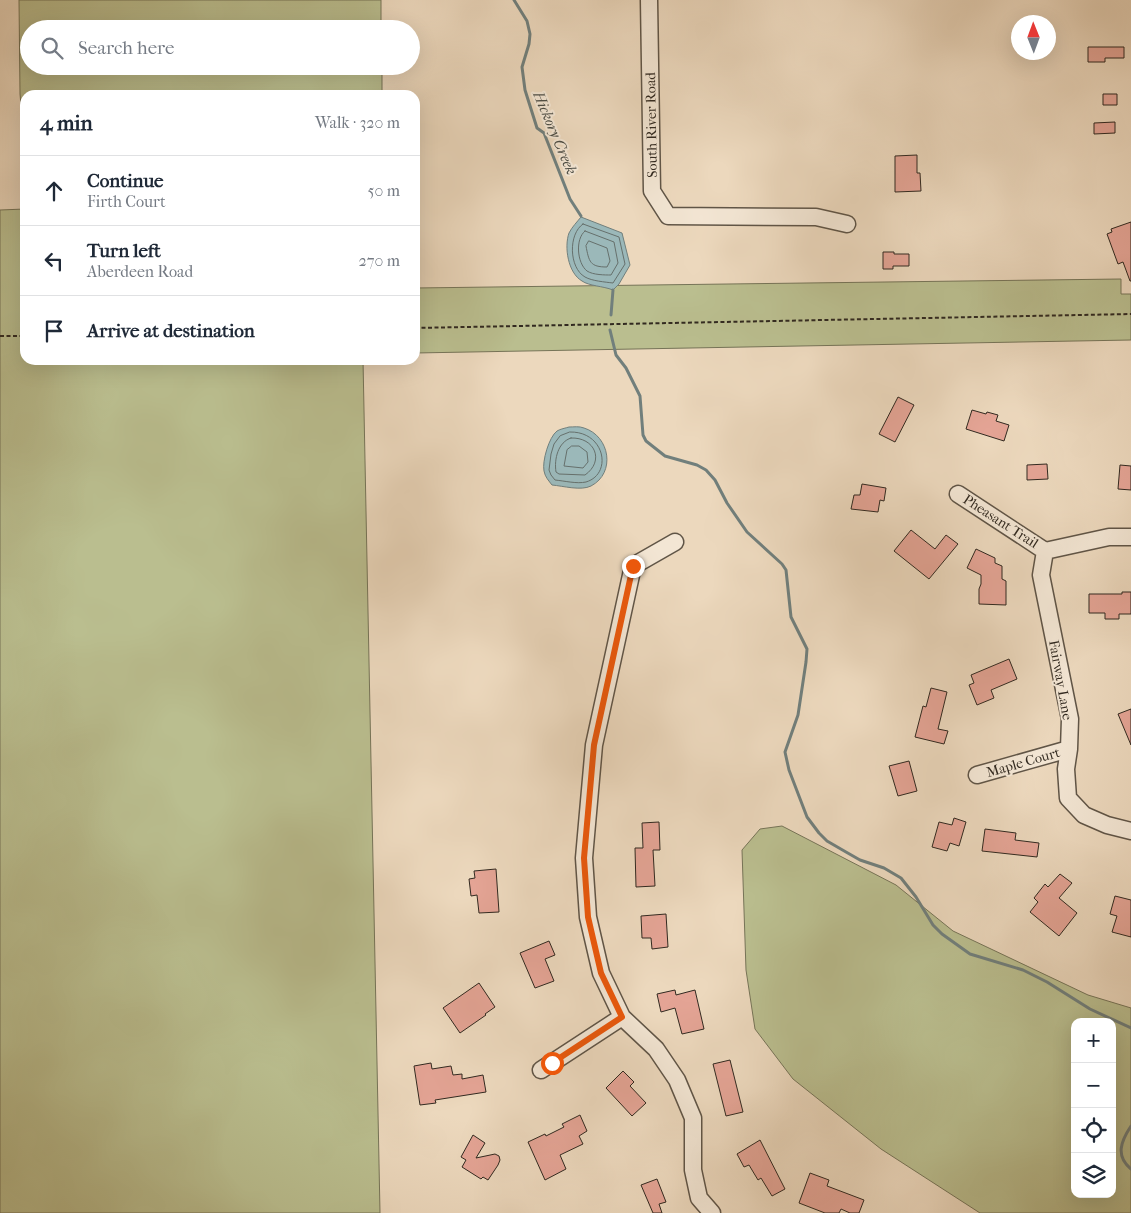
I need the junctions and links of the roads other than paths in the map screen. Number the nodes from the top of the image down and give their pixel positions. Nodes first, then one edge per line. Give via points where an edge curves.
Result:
1 (648, 0) edge
2 (847, 224) dead end
3 (958, 494) dead end
4 (1131, 537) edge
5 (675, 542) dead end
6 (1045, 550) junction
7 (1069, 749) junction
8 (977, 775) dead end
9 (1131, 831) edge
10 (622, 1017) junction
11 (541, 1070) dead end
12 (712, 1213) edge

1 - 2 street, South River Road via 652,191 668,216 816,217
3 - 6 street, Pheasant Trail
4 - 6 street, Pheasant Trail via 1109,537
5 - 10 street via 633,566 594,745 584,858 588,917 601,973
6 - 7 street, Fairway Lane via 1041,575 1070,719
7 - 8 street, Maple Court
7 - 9 street, Fairway Lane via 1066,769 1068,798 1084,814 1107,825
10 - 11 street
10 - 12 street via 656,1049 677,1080 692,1118 693,1170 699,1198

